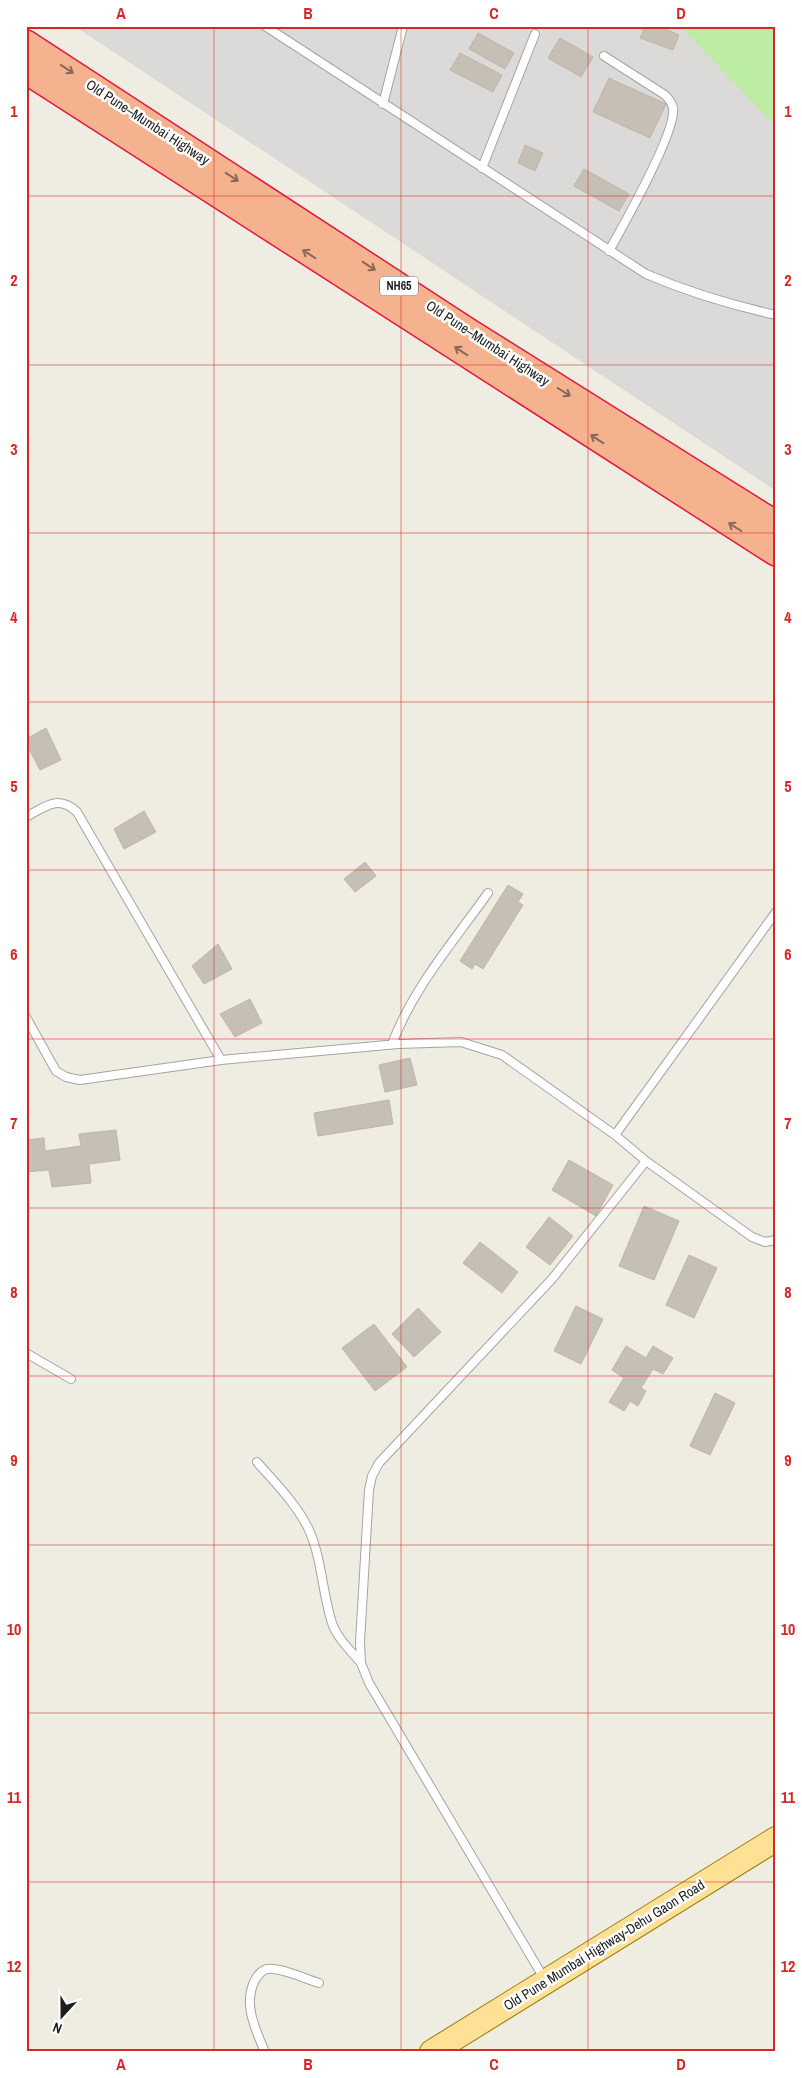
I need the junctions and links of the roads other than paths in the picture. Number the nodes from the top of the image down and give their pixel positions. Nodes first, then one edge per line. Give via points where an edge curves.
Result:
1 (265, 26) edge
2 (403, 26) edge
3 (535, 34) dead end
4 (26, 42) edge
5 (604, 56) dead end
6 (26, 71) edge
7 (382, 104) junction
8 (482, 168) junction
9 (609, 251) junction
10 (776, 315) edge
11 (776, 524) edge
12 (776, 553) edge
13 (26, 817) edge
14 (488, 893) dead end
15 (776, 912) edge
16 (26, 1017) edge
17 (392, 1044) junction
18 (220, 1060) junction
19 (615, 1135) junction
20 (646, 1161) junction
21 (776, 1240) edge
22 (26, 1353) edge
23 (71, 1379) dead end
24 (257, 1462) dead end
25 (361, 1663) junction
26 (775, 1843) edge
27 (546, 1982) junction
28 (319, 1983) dead end
29 (265, 2052) edge
30 (432, 2052) edge

1 - 7 lane
2 - 7 lane
3 - 8 lane
4 -> 11 highway, Old Pune–Mumbai Highway / NH65 via 468,331
5 - 9 lane via 665,95 673,109 668,131 649,178
12 -> 6 highway, Old Pune–Mumbai Highway / NH65
7 - 8 lane
8 - 9 lane
9 - 10 lane via 646,274 676,287
13 - 18 lane via 59,802 70,805 77,812
14 - 17 lane via 418,991
15 - 19 lane
16 - 18 lane via 56,1071 66,1077 80,1080
17 - 18 lane
17 - 19 lane via 461,1042 502,1055
19 - 20 lane
20 - 21 lane via 752,1237 765,1242
20 - 25 lane via 552,1279 388,1454 372,1476
22 - 23 lane
24 - 25 lane via 293,1503 308,1528 318,1554 332,1624
25 - 27 lane via 369,1683
26 - 27 main road, Old Pune Mumbai Highway-Dehu Gaon Road
27 - 30 main road, Old Pune Mumbai Highway-Dehu Gaon Road
28 - 29 lane via 276,1970 266,1969 259,1973 250,1993 249,2005

